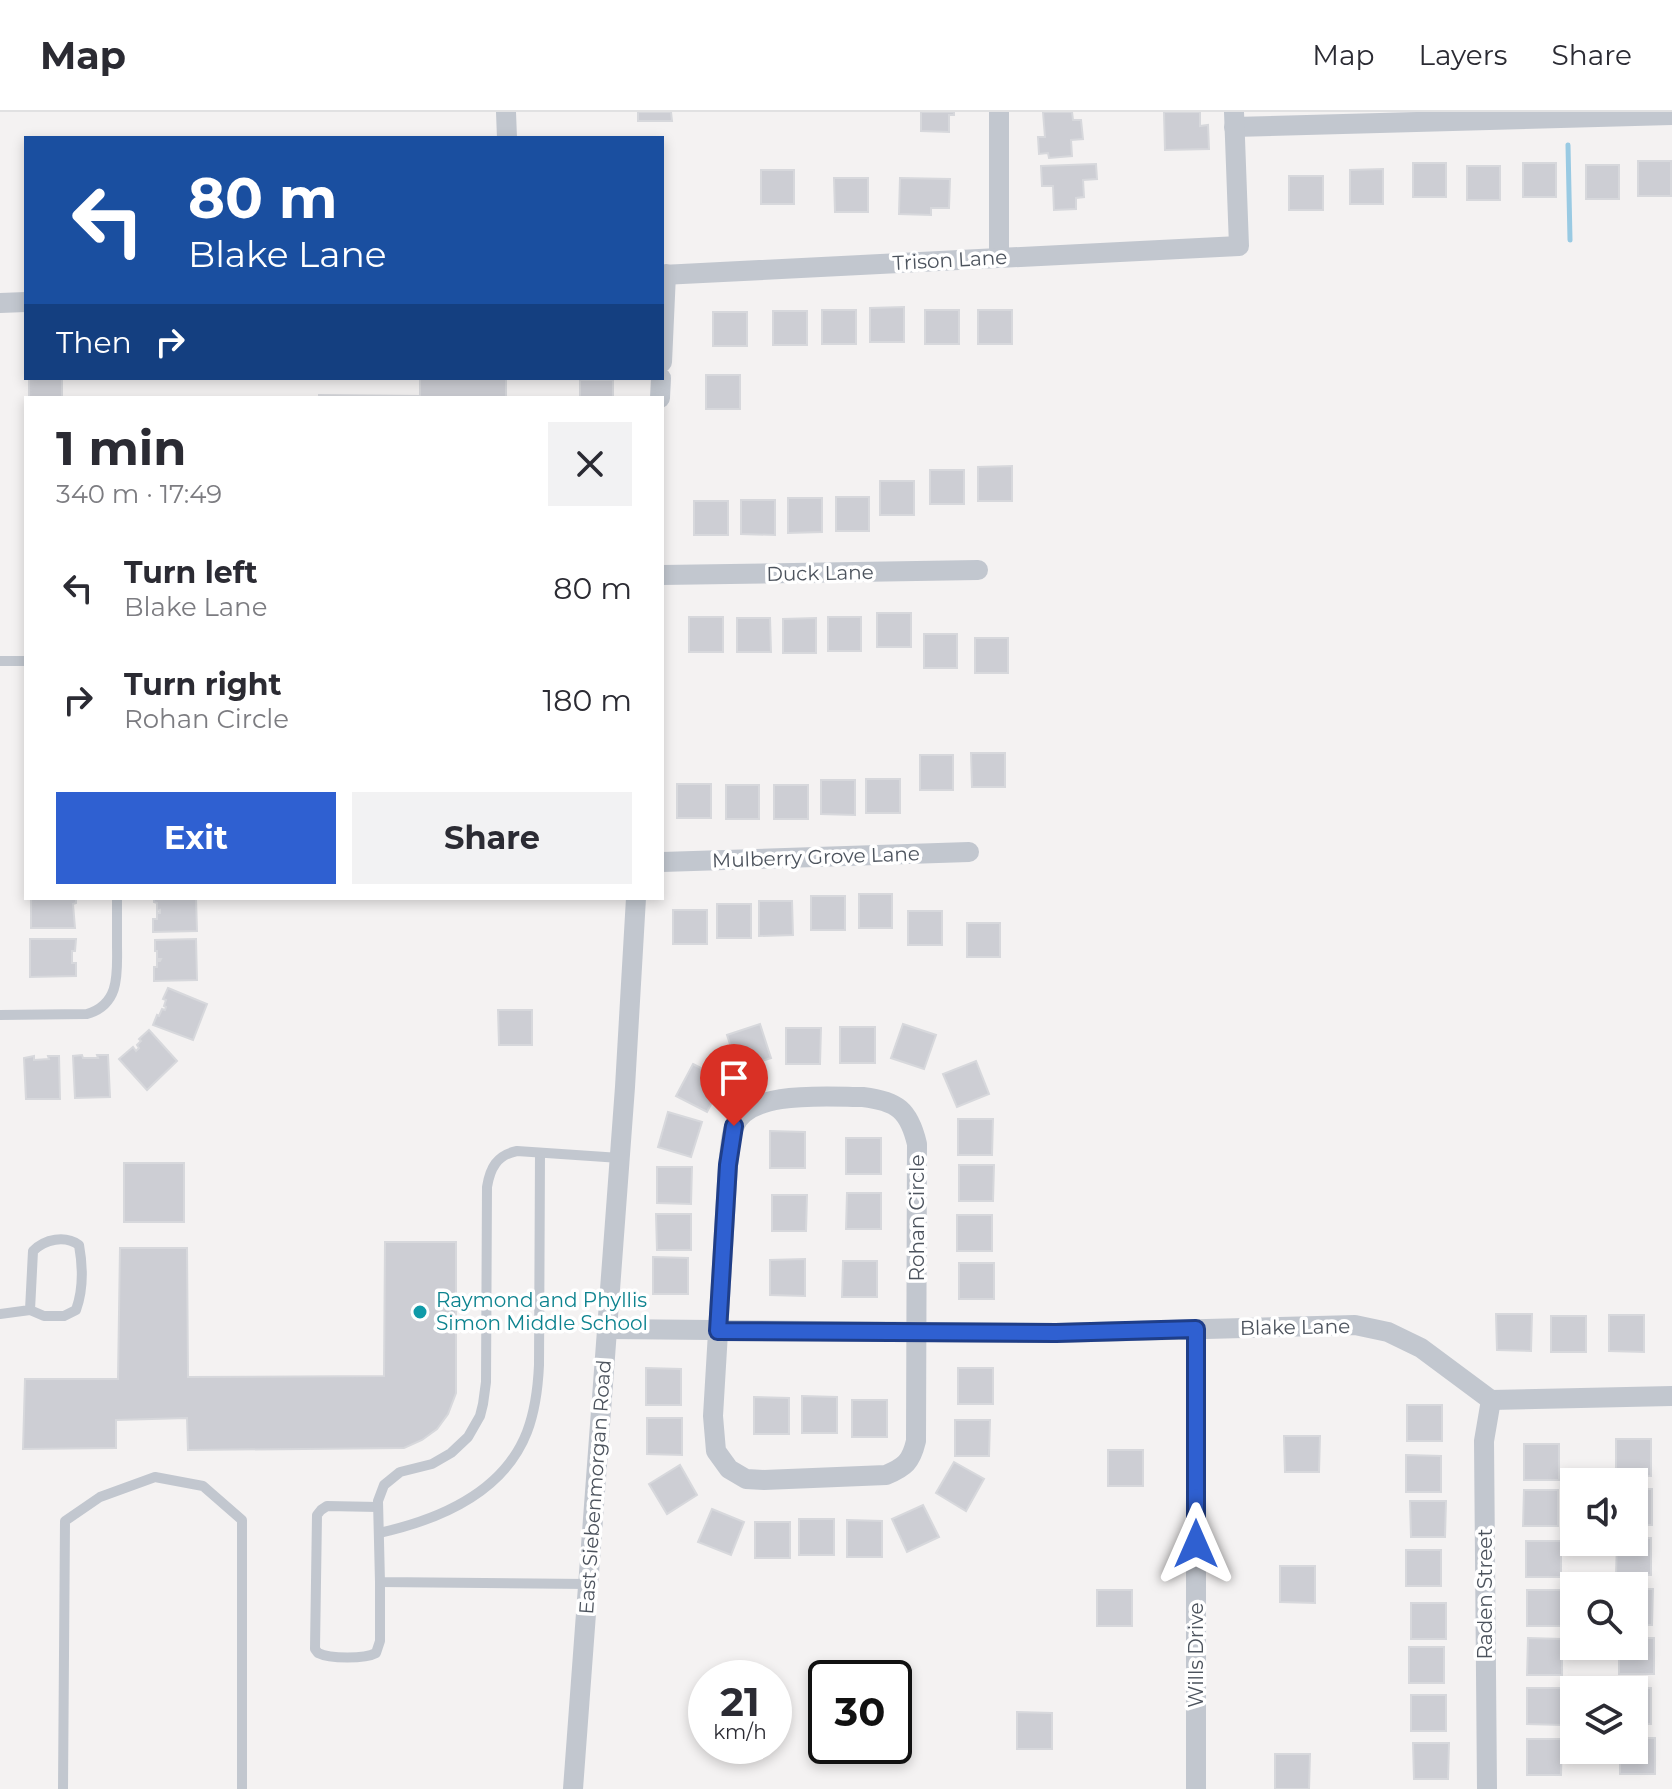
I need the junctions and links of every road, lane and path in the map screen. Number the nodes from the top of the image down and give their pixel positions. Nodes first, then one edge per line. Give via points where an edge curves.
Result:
1 (506, 112) edge
2 (999, 112) edge
3 (1672, 115) edge
4 (1474, 116) edge
5 (1234, 120) edge
6 (507, 136) edge
7 (999, 258) junction
8 (664, 274) edge
9 (24, 302) edge
10 (0, 303) edge
11 (978, 570) dead end
12 (664, 575) edge
13 (0, 661) edge
14 (24, 661) edge
15 (969, 852) dead end
16 (664, 862) edge
17 (117, 900) edge
18 (636, 900) edge
19 (0, 1015) edge
20 (540, 1153) junction
21 (620, 1158) junction
22 (30, 1310) junction
23 (0, 1314) edge
24 (607, 1329) junction
25 (1196, 1329) junction
26 (718, 1331) junction
27 (917, 1332) junction
28 (1672, 1396) edge
29 (1491, 1400) junction
30 (378, 1507) junction
31 (379, 1533) junction
32 (380, 1582) junction
33 (588, 1584) junction
34 (63, 1789) edge
35 (242, 1789) edge
36 (573, 1789) edge
37 (1196, 1789) edge
38 (1487, 1789) edge

1 - 6 street
2 - 7 street
3 - 4 street
4 - 5 street
5 - 7 street, Trison Lane via 1239,246
7 - 8 street, Trison Lane
9 - 10 street
11 - 12 street, Duck Lane
13 - 14 lane
15 - 16 street, Mulberry Grove Lane
17 - 19 lane via 117,978 105,1004 87,1014
18 - 21 street, East Siebenmorgan Road
20 - 21 lane
20 - 30 lane via 508,1153 495,1162 488,1177 486,1382 480,1416 451,1453 392,1477 380,1493
20 - 31 lane via 539,1365 526,1434 499,1475 476,1495 430,1519
21 - 24 street, East Siebenmorgan Road
22 - 22 lane via 44,1316 76,1310 82,1296 82,1265 79,1245 72,1240 41,1243 33,1251
22 - 23 lane
24 - 26 street, Blake Lane
24 - 33 street, East Siebenmorgan Road
25 - 27 street, Blake Lane
25 - 29 street, Blake Lane via 1355,1325 1388,1332 1421,1348
25 - 37 street, Wills Drive
26 - 27 street, Blake Lane
26 - 27 street, Rohan Circle via 716,1451 729,1469 746,1479 764,1480 886,1475 901,1469 916,1441
26 - 27 street, Rohan Circle via 734,1126 746,1110 763,1102 863,1097 884,1099 901,1109 917,1144
28 - 29 street
29 - 38 street, Raden Street via 1484,1441
30 - 31 lane
30 - 32 lane via 327,1506 317,1515 318,1653 376,1653
31 - 32 lane
32 - 33 lane
33 - 36 street, East Siebenmorgan Road
34 - 35 lane via 65,1521 100,1497 155,1477 203,1486 242,1520

